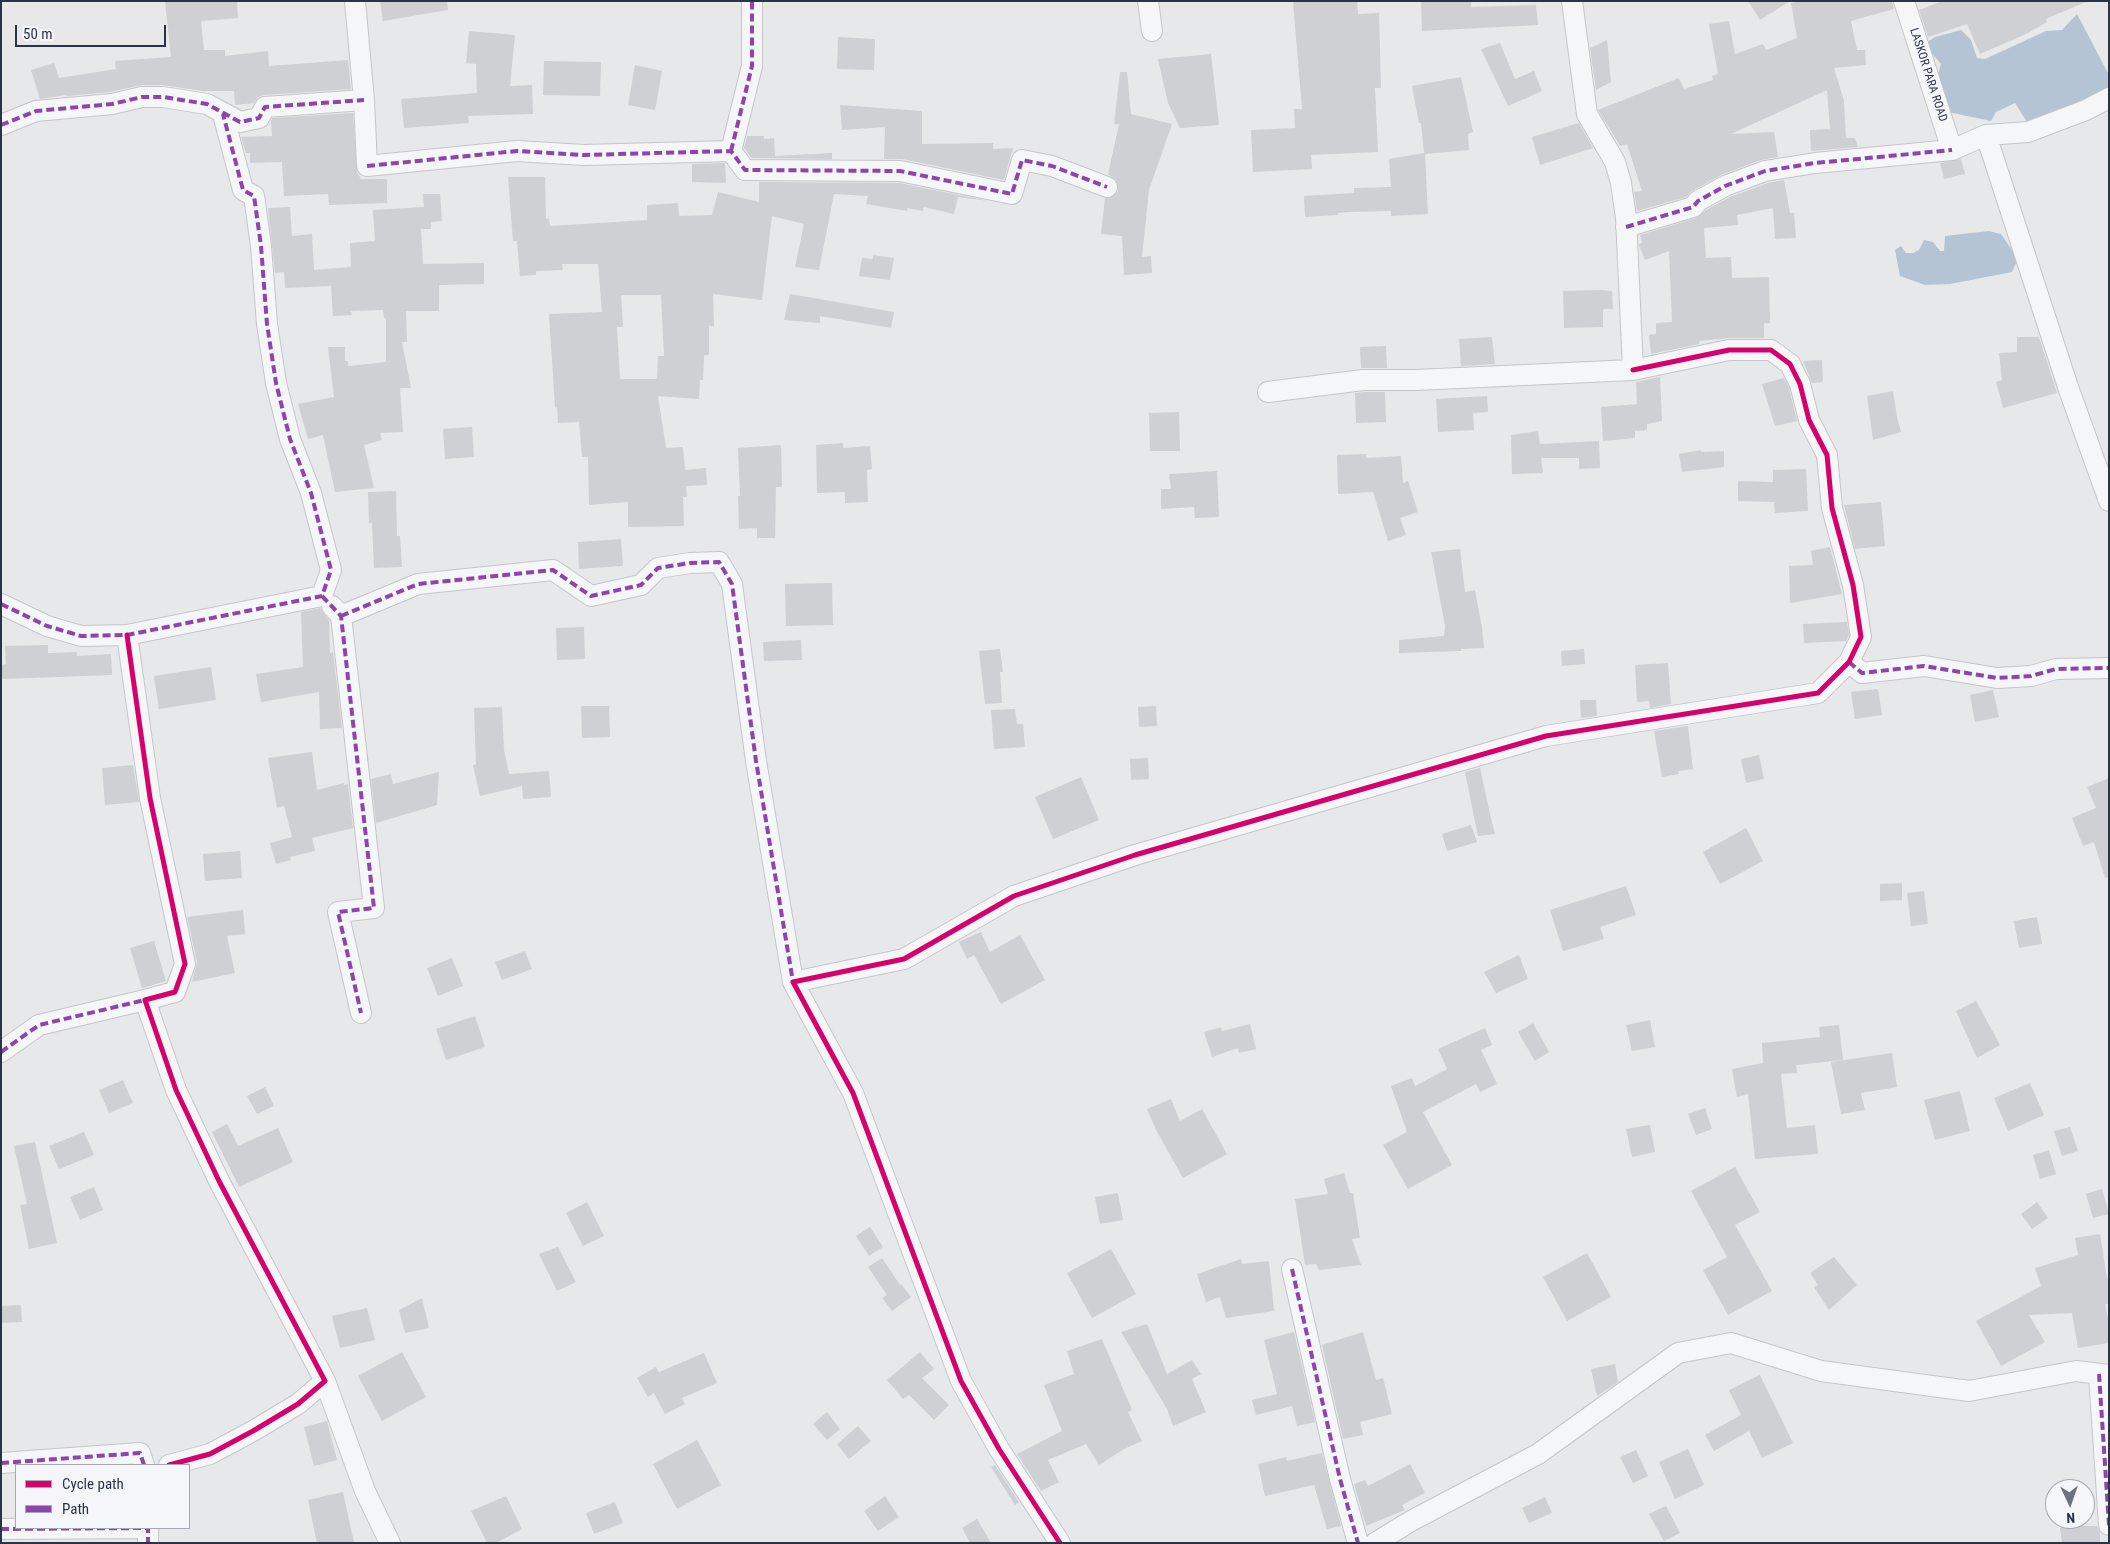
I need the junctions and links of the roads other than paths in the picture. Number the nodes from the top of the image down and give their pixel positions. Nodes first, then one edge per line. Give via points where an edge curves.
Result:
1 (356, 1) edge
2 (752, 1) edge
3 (1148, 1) edge
4 (1572, 1) edge
5 (1904, 1) edge
6 (1152, 31) dead end
7 (2109, 98) edge
8 (364, 100) junction
9 (223, 114) junction
10 (1, 125) edge
11 (1986, 135) junction
12 (1952, 150) junction
13 (731, 151) junction
14 (1107, 187) dead end
15 (1626, 227) junction
16 (1633, 370) junction
17 (1268, 392) dead end
18 (2109, 501) edge
19 (322, 596) junction
20 (1, 604) edge
21 (341, 616) junction
22 (127, 635) junction
23 (1849, 662) junction
24 (2109, 668) edge
25 (793, 982) junction
26 (145, 1000) junction
27 (361, 1013) dead end
28 (1, 1052) edge
29 (1292, 1268) dead end
30 (2104, 1374) edge
31 (325, 1381) junction
32 (1, 1463) edge
33 (144, 1464) edge
34 (173, 1464) edge
35 (2109, 1525) edge
36 (1, 1529) edge
37 (15, 1529) edge
38 (148, 1529) edge
39 (148, 1543) edge
40 (390, 1543) edge
41 (1060, 1543) edge
42 (1358, 1543) edge
43 (1375, 1543) edge

1 - 8 street
2 - 13 street via 752,66
3 - 6 street
4 - 15 street via 1587,114 1615,162
5 - 12 street, LASKOR PARA ROAD
7 - 11 street via 2028,132
8 - 9 street via 265,107 260,118 240,122
8 - 13 street via 367,166 517,151 584,155
9 - 10 street via 207,104 164,96 142,97 112,104 36,111
9 - 19 street via 243,190 254,196 266,324 276,383 290,439 311,493 331,570
11 - 12 street
11 - 18 street via 2068,387
12 - 15 street via 1765,171 1725,186 1698,201 1694,207
13 - 14 street via 745,170 900,172 1012,194 1022,160 1052,166
15 - 16 street
16 - 17 street via 1363,380
16 - 23 street via 1729,350 1771,350 1790,364 1800,384 1809,420 1827,455 1832,508 1853,585 1861,636
19 - 21 street
19 - 22 street
20 - 22 street via 47,626 81,636
21 - 25 street via 418,584 553,570 591,596 641,585 658,568 719,562 732,584 756,762
21 - 27 street via 374,908 338,912
22 - 26 street via 150,798 185,964 175,992
23 - 24 street via 1862,673 1924,666 1997,678 2031,676 2056,669
23 - 25 street via 1818,693 1546,736 1135,855 1014,896 904,959
25 - 41 street via 853,1093 961,1381 999,1449
26 - 28 street via 38,1025
26 - 31 street via 176,1090 218,1182
29 - 42 street via 1340,1479
30 - 35 street
30 - 43 street via 2076,1372 1970,1391 1821,1371 1732,1343 1678,1354 1538,1454
31 - 34 street via 298,1404 253,1432 210,1454
31 - 40 street via 365,1491
32 - 33 street via 140,1453
36 - 37 street
38 - 39 street

